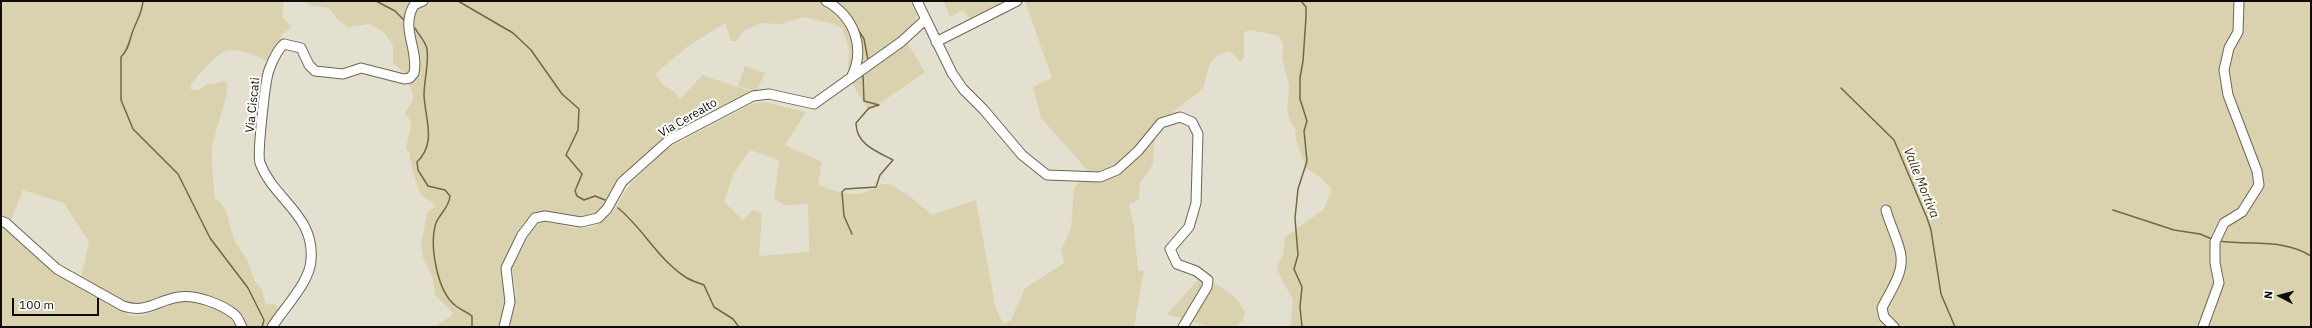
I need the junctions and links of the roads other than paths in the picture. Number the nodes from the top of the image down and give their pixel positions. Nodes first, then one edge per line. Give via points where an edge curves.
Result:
1 (423, 1) edge
2 (826, 1) edge
3 (917, 1) edge
4 (1017, 1) edge
5 (2239, 1) edge
6 (924, 20) junction
7 (936, 42) junction
8 (850, 79) junction
9 (1886, 210) dead end
10 (1, 221) edge
11 (242, 327) edge
12 (272, 327) edge
13 (504, 327) edge
14 (1183, 327) edge
15 (1894, 327) edge
16 (2203, 327) edge

1 - 12 street, Via Ciscati via 414,5 408,18 415,60 414,74 410,78 404,79 361,68 344,74 315,71 309,65 301,48 284,44 269,71 260,162 267,176 303,220 312,259 308,276
2 - 8 street via 848,21 855,32 859,57
3 - 6 street
4 - 7 street
5 - 16 street via 2238,32 2229,48 2224,70 2228,95 2257,171 2259,185 2242,212 2224,224 2215,242 2219,284
6 - 7 street
6 - 8 street, Via Cerealto via 901,42
7 - 14 street via 963,89 1022,155 1047,175 1100,177 1117,170 1138,151 1161,123 1180,117 1192,122 1198,134 1196,203 1189,227 1170,249 1177,264 1196,271 1208,280 1207,287
8 - 13 street, Via Cerealto via 814,104 769,94 753,96 668,140 622,182 607,209 598,218 581,222 545,216 535,218 522,235 506,268 510,302
9 - 15 street via 1902,256 1891,293 1882,308 1884,317
10 - 11 street via 57,269 123,306 134,310 142,309 179,296 192,297 225,309 235,315

